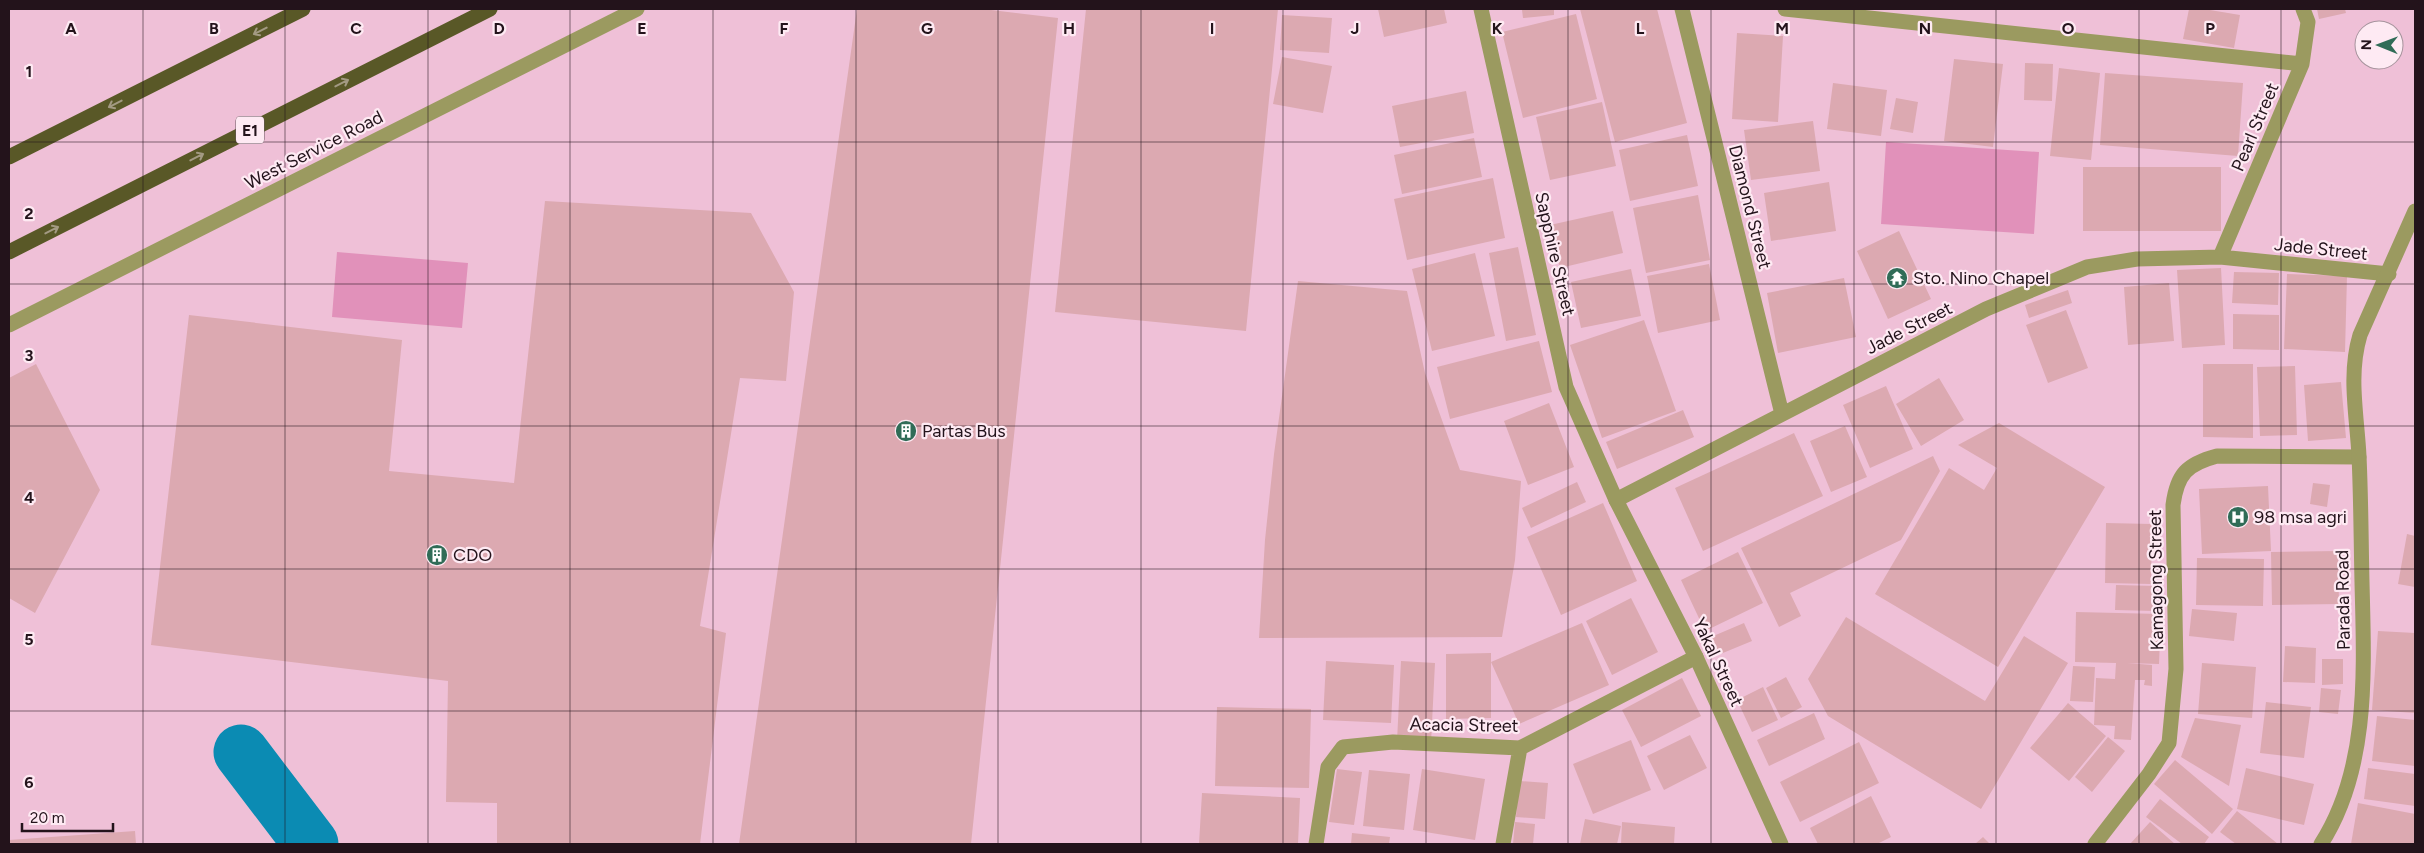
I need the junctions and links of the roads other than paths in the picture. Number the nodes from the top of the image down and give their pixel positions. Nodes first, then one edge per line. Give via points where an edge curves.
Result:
1 (303, 9) edge
2 (490, 9) edge
3 (636, 9) edge
4 (1482, 9) edge
5 (1682, 9) edge
6 (1785, 9) edge
7 (2303, 9) edge
8 (2302, 64) junction
9 (9, 157) edge
10 (2415, 211) edge
11 (9, 252) edge
12 (2220, 257) junction
13 (2388, 274) junction
14 (9, 325) edge
15 (1782, 414) junction
16 (2359, 457) junction
17 (1616, 500) junction
18 (1696, 656) junction
19 (1520, 748) junction
20 (1316, 844) edge
21 (1503, 844) edge
22 (1779, 844) edge
23 (2095, 844) edge
24 (2322, 844) edge

1 -> 9 highway
11 -> 2 highway, E1
3 - 14 street, West Service Road
4 - 17 street, Sapphire Street via 1566,387
5 - 15 street, Diamond Street
6 - 8 street
7 - 8 street, Pearl Street via 2308,22
8 - 12 street, Pearl Street
10 - 13 street, Parada Road
12 - 13 street, Jade Street
12 - 15 street, Jade Street via 2137,259 2087,267 1986,309
13 - 16 street, Parada Road via 2354,354
15 - 17 street, Jade Street
16 - 23 street, Kamagong Street via 2217,456 2197,461 2184,473 2176,488 2173,505 2176,669 2169,743
16 - 24 street, Parada Road via 2364,668 2350,781
17 - 18 street, Yakal Street
18 - 19 street, Acacia Street
18 - 22 street, Yakal Street
19 - 20 street, Acacia Street via 1393,742 1344,747 1328,767
19 - 21 street

